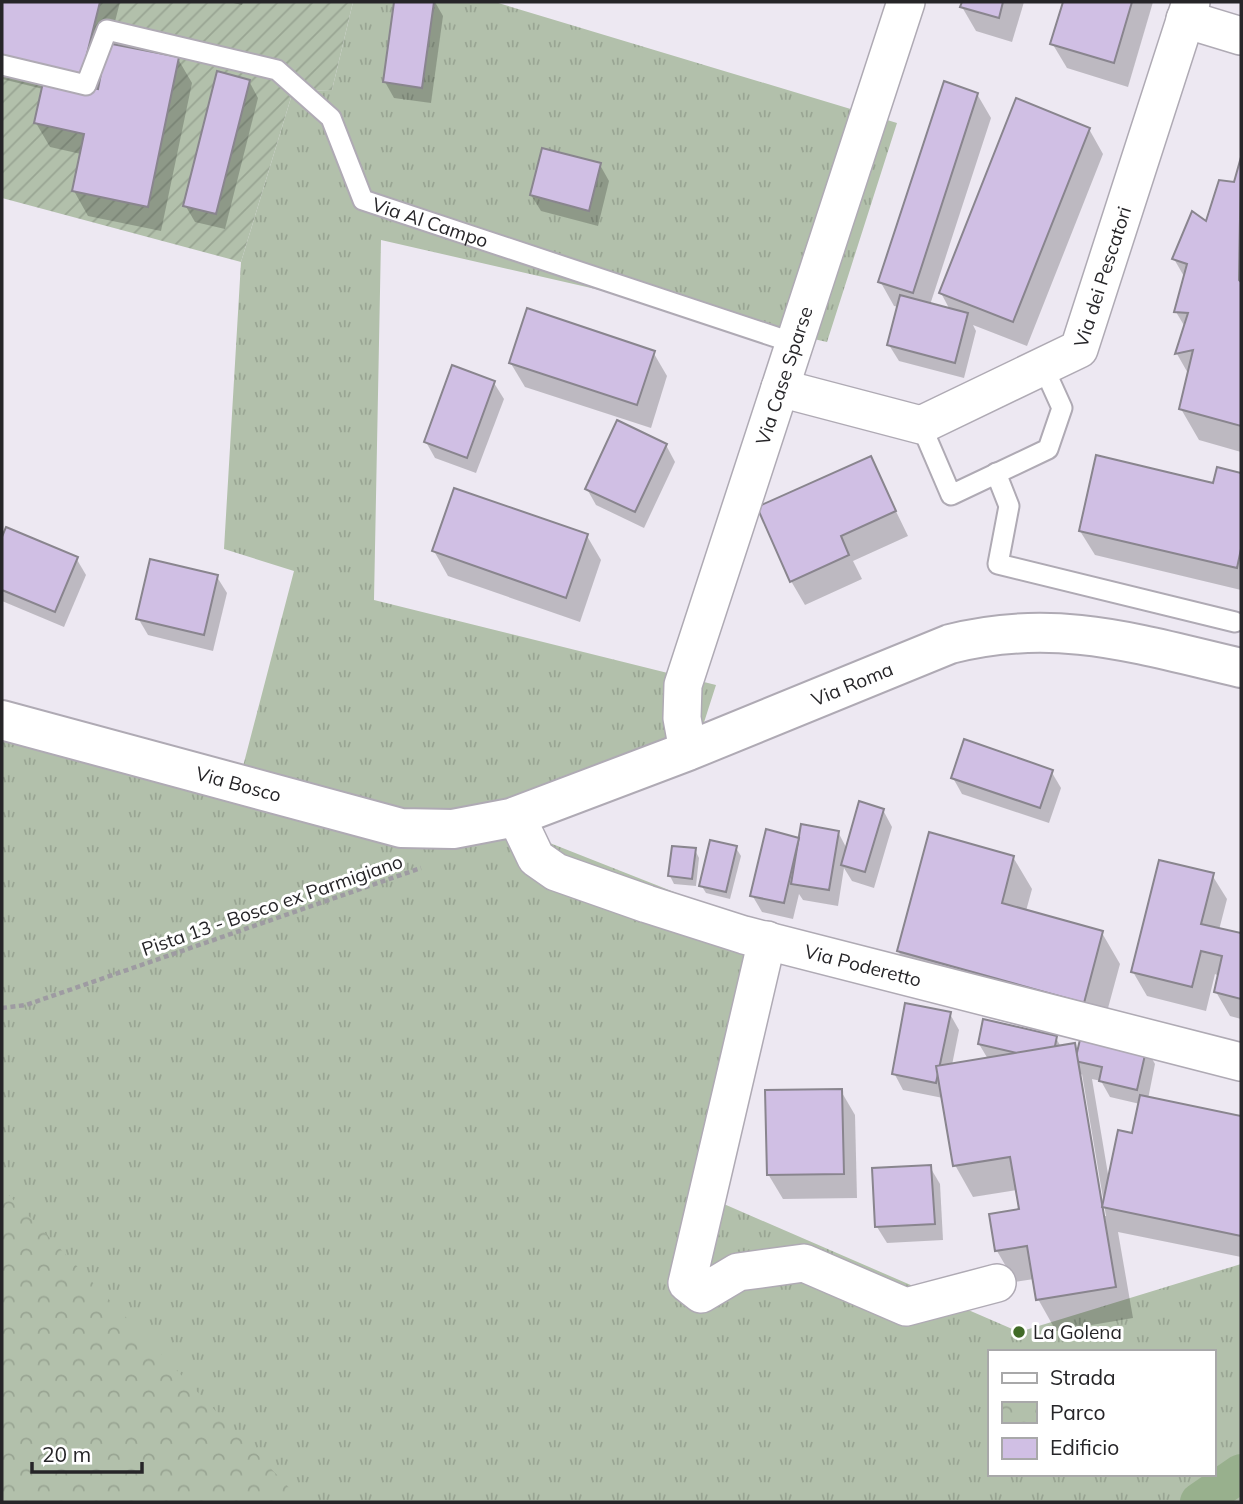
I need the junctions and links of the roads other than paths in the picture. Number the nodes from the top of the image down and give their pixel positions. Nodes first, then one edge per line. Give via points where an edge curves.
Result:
1 (906, 2) edge
2 (1188, 10) edge
3 (1241, 36) edge
4 (2, 65) edge
5 (794, 343) junction
6 (1043, 366) junction
7 (779, 388) junction
8 (921, 425) junction
9 (996, 474) junction
10 (1235, 622) dead end
11 (1241, 668) edge
12 (2, 720) edge
13 (688, 751) junction
14 (516, 816) junction
15 (477, 827) joint
16 (767, 940) junction
17 (1241, 1062) edge
18 (997, 1283) dead end

1 - 5 street, Via Case Sparse
2 - 3 street, Via dei Pescatori
2 - 6 street, Via dei Pescatori via 1079,349
4 - 5 lane, Via Al Campo via 86,85 107,30 277,70 331,118 363,200
5 - 7 street, Via Case Sparse
6 - 8 street, Via dei Pescatori
6 - 9 lane via 1062,408 1048,449
7 - 8 street
7 - 13 street, Via Case Sparse via 683,685
8 - 9 lane via 951,495
9 - 10 lane via 1009,506 998,564
11 - 13 street, Via Roma via 1105,637 1059,631 988,634 950,643
12 - 15 street, Via Bosco via 401,828
13 - 14 street, Via Roma
14 - 15 street, Via Roma
14 - 16 street, Via Poderetto via 536,858 556,872
16 - 17 street, Via Poderetto
16 - 18 street via 687,1283 701,1294 738,1272 804,1263 906,1307

